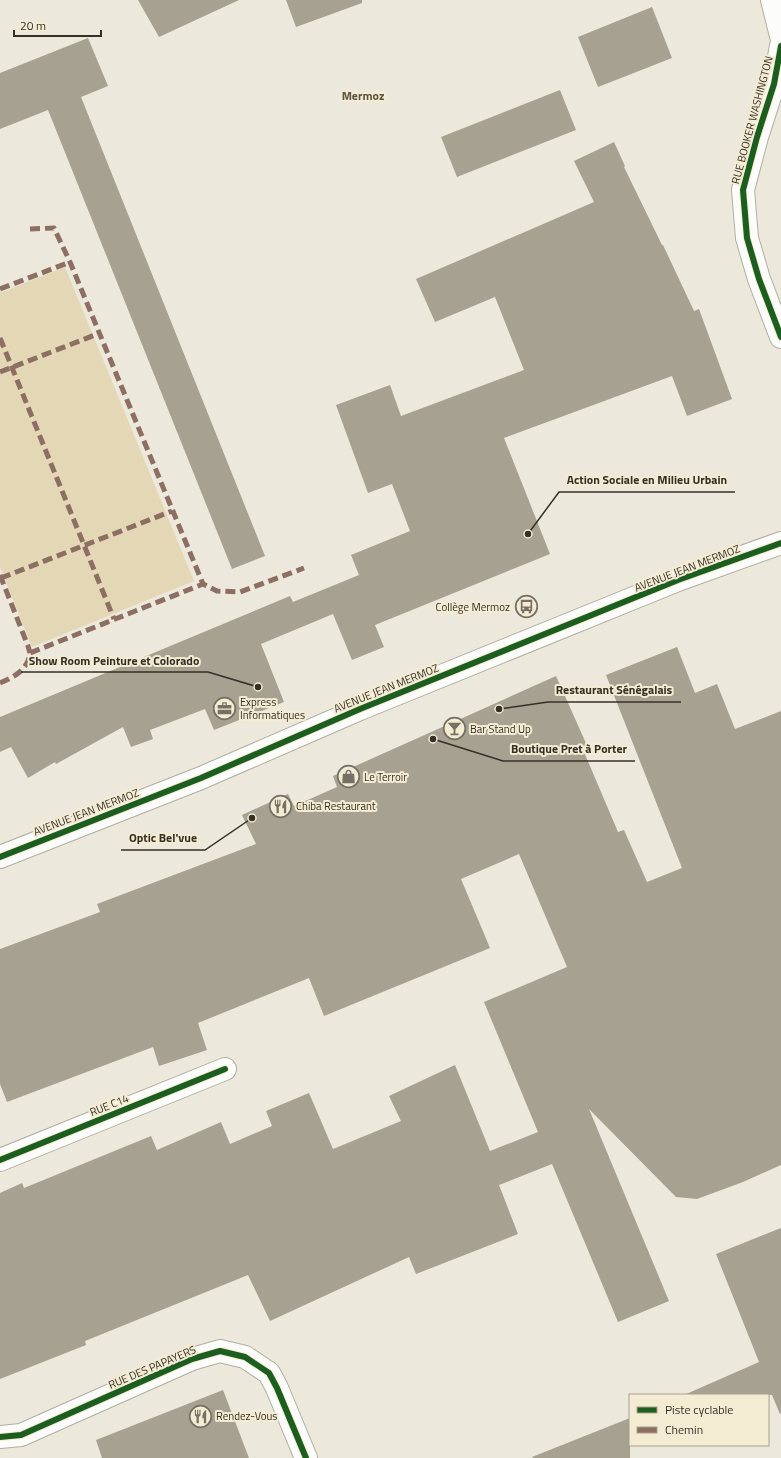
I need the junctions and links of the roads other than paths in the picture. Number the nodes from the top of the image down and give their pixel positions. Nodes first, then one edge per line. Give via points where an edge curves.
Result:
1 (772, 0) edge
2 (781, 36) edge
3 (781, 46) edge
4 (781, 337) edge
5 (781, 543) edge
6 (0, 857) edge
7 (224, 1069) dead end
8 (0, 1160) edge
9 (0, 1437) edge
10 (306, 1458) edge

1 - 2 street
3 - 4 street, RUE BOOKER WASHINGTON via 774,84 743,190 747,238
5 - 6 street, AVENUE JEAN MERMOZ via 678,580 360,709 221,770
7 - 8 street, RUE C14
9 - 10 street, RUE DES PAPAYERS via 20,1435 192,1359 220,1351 245,1357 269,1373

